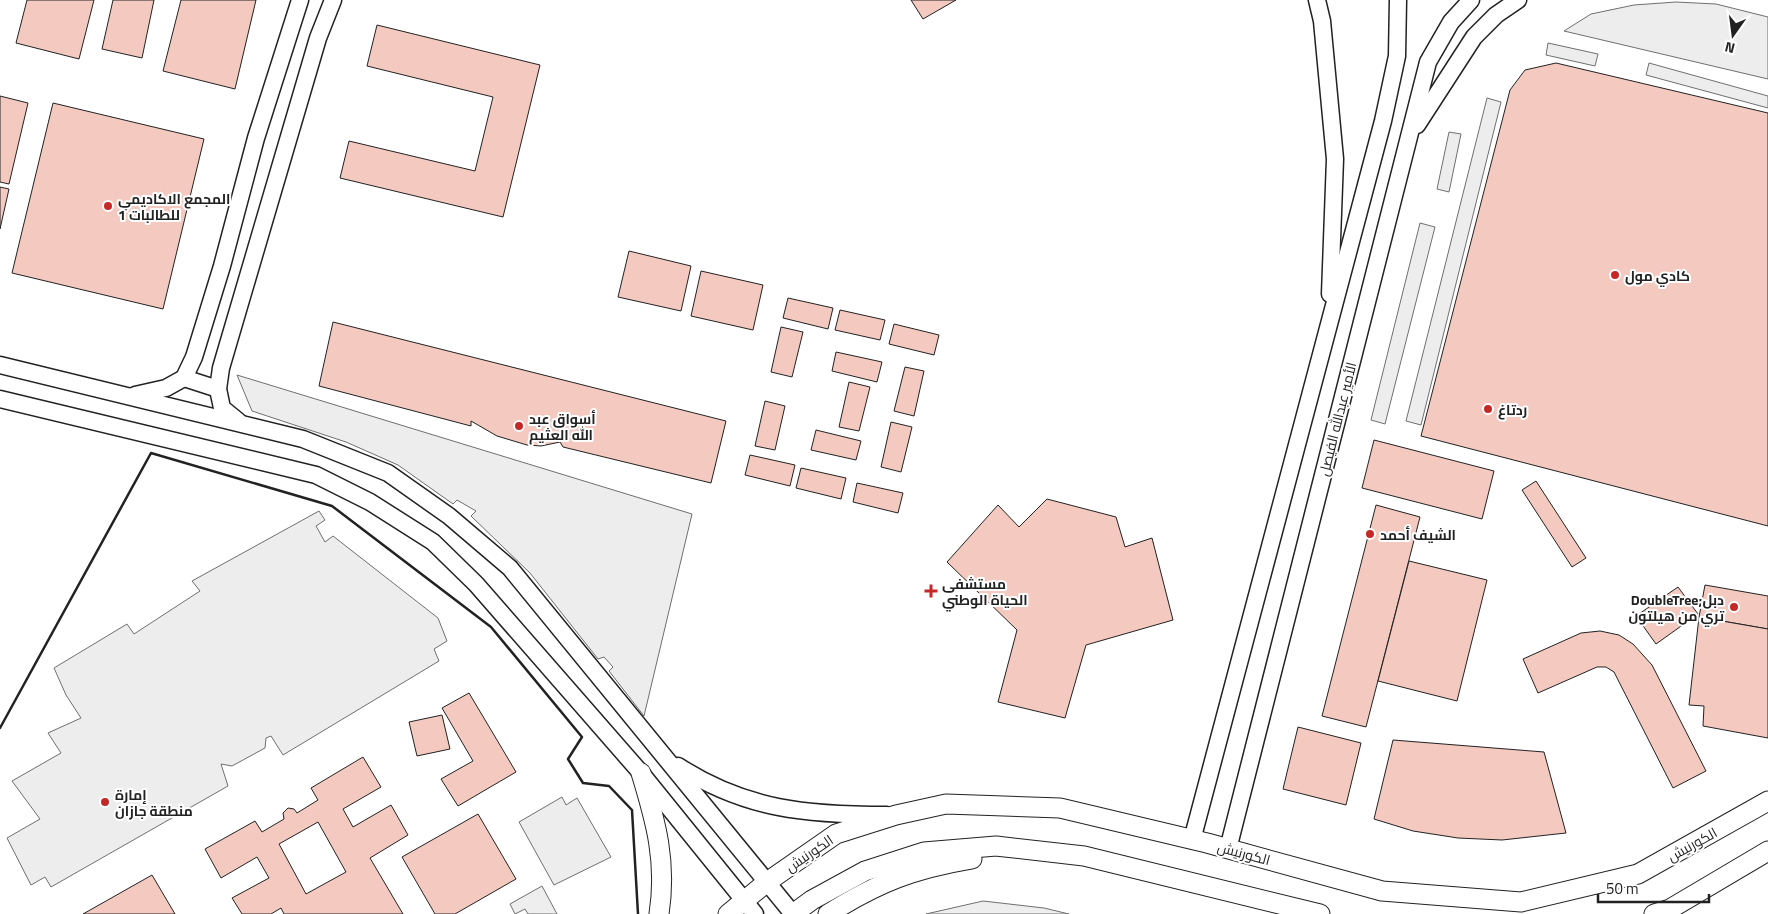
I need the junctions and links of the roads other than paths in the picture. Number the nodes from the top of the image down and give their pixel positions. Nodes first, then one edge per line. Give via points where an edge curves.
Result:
1 (300, 0) edge
2 (333, 0) edge
3 (1317, 0) edge
4 (1398, 0) edge
5 (1471, 0) edge
6 (1518, 0) edge
7 (1409, 137) junction
8 (1328, 328) junction
9 (0, 365) edge
10 (184, 378) junction
11 (218, 389) junction
12 (131, 396) junction
13 (0, 399) edge
14 (242, 424) junction
15 (665, 757) junction
16 (641, 773) junction
17 (1768, 801) edge
18 (896, 815) junction
19 (1192, 840) junction
20 (1228, 849) junction
21 (1768, 851) edge
22 (1048, 853) junction
23 (766, 882) junction
24 (749, 907) edge
25 (659, 914) edge
26 (728, 914) edge
27 (793, 914) edge
28 (828, 914) edge
29 (1320, 914) edge
30 (1654, 914) edge

1 - 10 street via 256,138 222,266 194,357
2 - 11 street via 226,349
3 - 8 street via 1324,40 1334,159
4 - 8 street via 1397,56
5 - 7 street, الأمير عبدالله الفيصل via 1451,22 1428,62
6 - 7 street via 1474,37
7 - 20 street, الأمير عبدالله الفيصل
8 - 19 street
9 - 12 street
10 - 11 street
10 - 12 street via 166,388
11 - 14 street via 222,408
12 - 14 street
13 - 16 street via 316,475 370,502 433,542 476,584
14 - 15 street via 303,439 388,473 448,516 510,568
15 - 18 street via 702,781 736,796 786,809 827,815
15 - 23 street
16 - 24 street
16 - 25 main road via 656,823 663,866
17 - 20 main road, الكورنيش via 1638,874 1521,902 1382,890
18 - 19 main road, الكورنيش via 946,804 1060,808
18 - 23 main road, الكورنيش via 836,834
19 - 20 main road, الكورنيش
21 - 30 main road via 1670,909
22 - 27 main road via 996,846 924,852 865,871
22 - 28 main road via 987,857 934,866 895,877
22 - 29 main road via 1084,856
23 - 24 main road, الكورنيش
23 - 27 street
24 - 26 main road, الكورنيش

